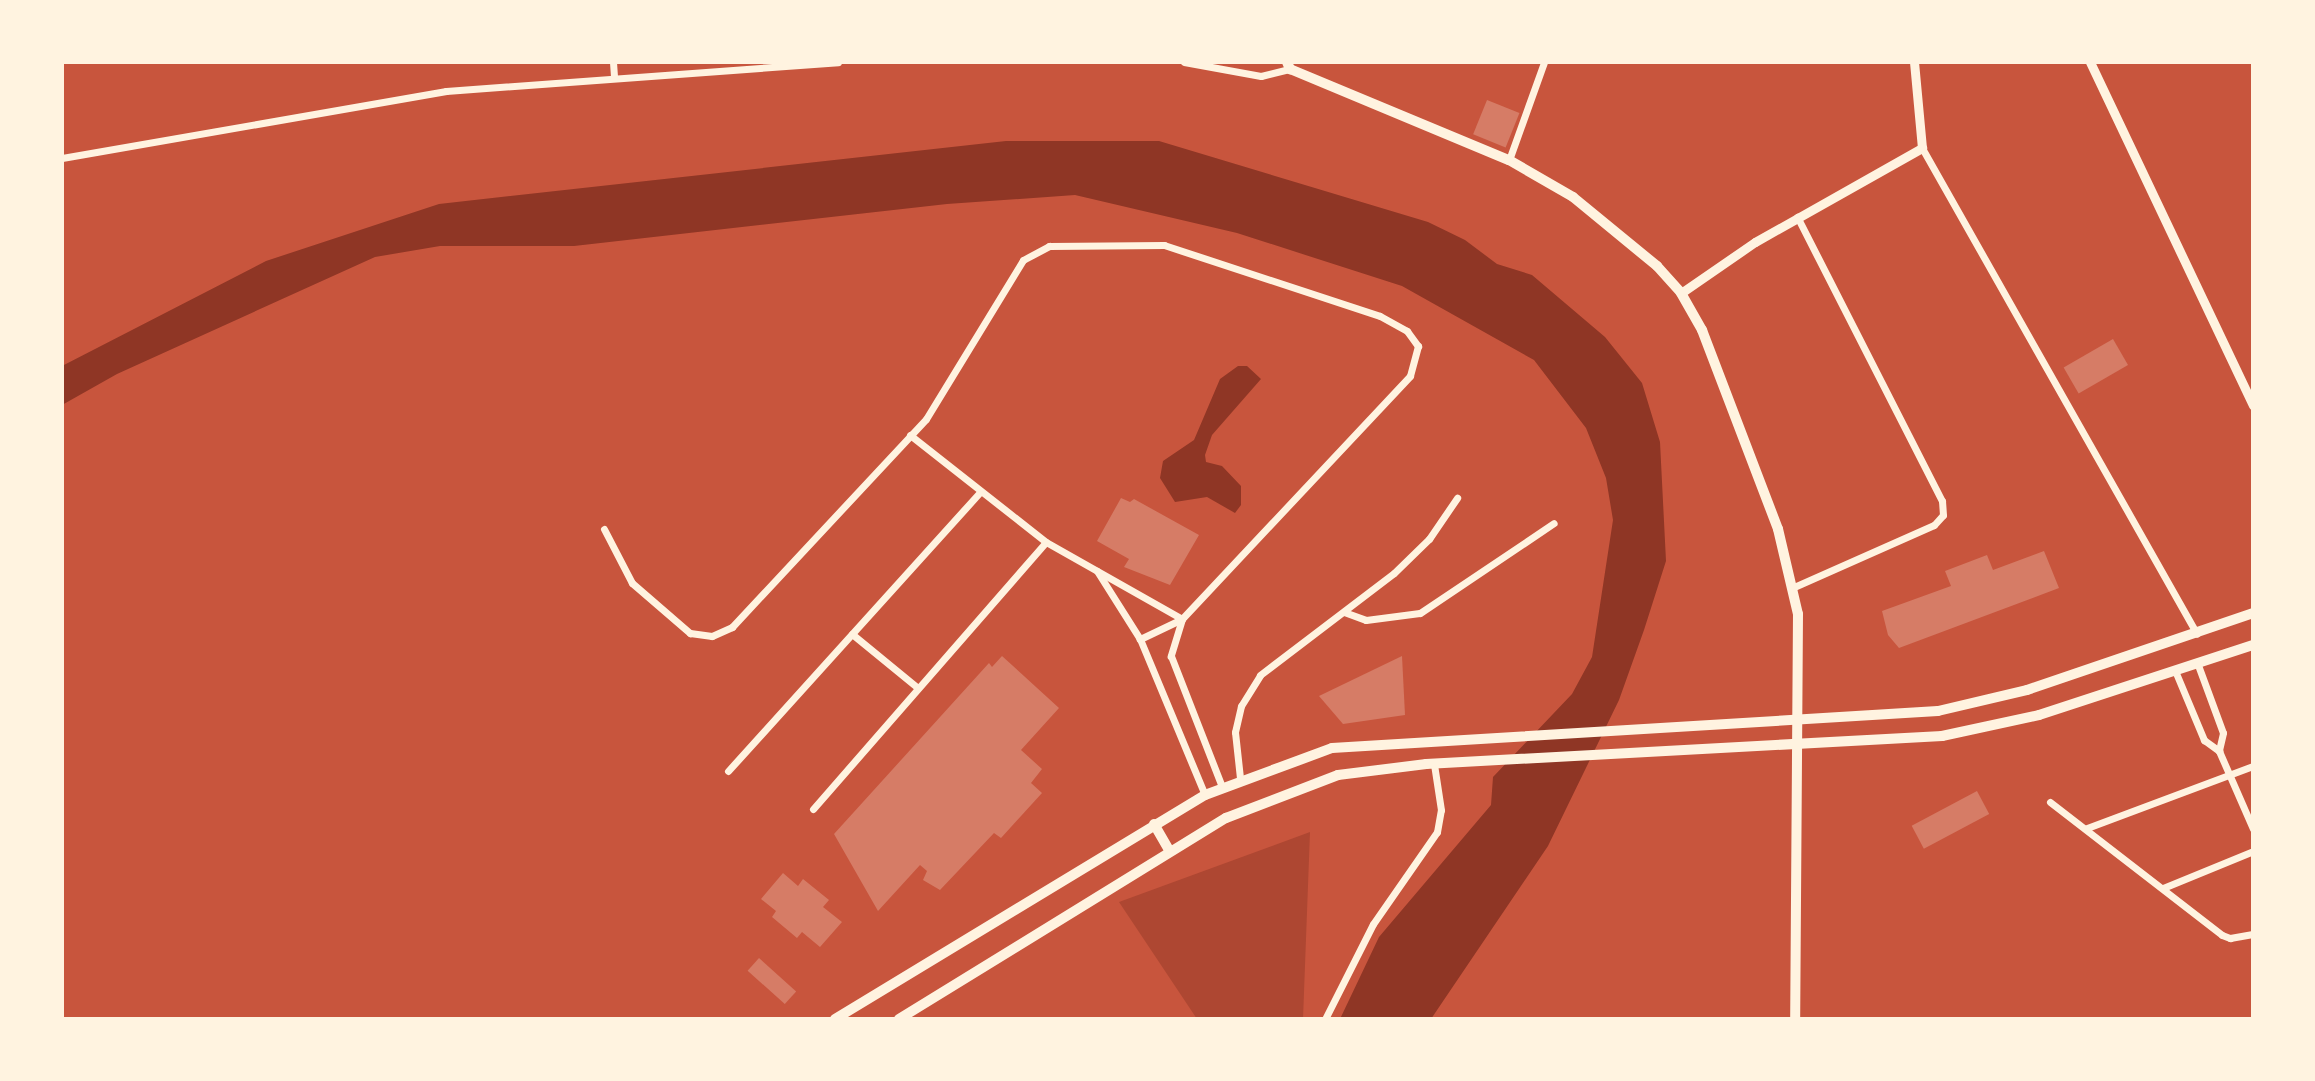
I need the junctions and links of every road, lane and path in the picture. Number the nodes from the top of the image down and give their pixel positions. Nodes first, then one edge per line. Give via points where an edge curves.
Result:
1 (613, 62) edge
2 (838, 62) edge
3 (1184, 62) edge
4 (1544, 62) edge
5 (1914, 62) edge
6 (2090, 62) edge
7 (1288, 65) edge
8 (614, 76) junction
9 (1922, 148) junction
10 (62, 158) edge
11 (1509, 160) junction
12 (1797, 217) junction
13 (1681, 293) junction
14 (2253, 405) edge
15 (910, 435) junction
16 (980, 492) junction
17 (1457, 498) dead end
18 (1554, 523) dead end
19 (604, 529) dead end
20 (1046, 542) junction
21 (1096, 569) junction
22 (1794, 587) junction
23 (1344, 612) junction
24 (2253, 613) edge
25 (1182, 619) junction
26 (852, 634) junction
27 (2197, 634) junction
28 (1140, 639) junction
29 (2253, 645) edge
30 (2198, 665) junction
31 (2176, 673) junction
32 (918, 688) junction
33 (1799, 722) junction
34 (1199, 728) junction
35 (1180, 734) junction
36 (1798, 745) junction
37 (2219, 751) junction
38 (1434, 764) junction
39 (2253, 766) edge
40 (728, 771) dead end
41 (2229, 774) junction
42 (1240, 778) junction
43 (1222, 787) junction
44 (1205, 795) junction
45 (2050, 802) dead end
46 (813, 809) dead end
47 (1154, 824) junction
48 (2087, 828) junction
49 (2253, 829) edge
50 (1169, 850) junction
51 (2253, 851) edge
52 (2163, 888) junction
53 (2253, 934) edge
54 (835, 1019) edge
55 (899, 1019) edge
56 (1325, 1019) edge
57 (1795, 1019) edge

1 - 8 street
2 - 8 street
3 - 7 street via 1261,76
4 - 11 street
5 - 9 street
6 - 14 street
7 - 11 main road
8 - 10 street via 446,91
9 - 12 street
9 - 27 street
11 - 13 main road via 1616,229
12 - 13 street
12 - 22 street via 1942,501 1943,515 1934,525
13 - 22 main road via 1733,401
15 - 16 street
15 - 19 street via 732,627 712,636 690,633 632,583
15 - 25 street via 942,398 1023,260 1049,246 1164,245 1353,306 1407,331 1418,346 1410,376
16 - 20 street
16 - 26 street
17 - 23 street via 1429,539
18 - 23 street via 1420,613 1366,620
20 - 21 street
20 - 32 street
21 - 25 street
21 - 28 street
22 - 33 main road
23 - 42 street via 1283,655 1249,691 1235,732
24 - 27 main road
25 - 28 street
25 - 34 street via 1171,656
26 - 32 street
26 - 40 street
27 - 33 main road via 2027,690 1938,711
28 - 35 street
29 - 30 main road
30 - 31 main road
30 - 37 street via 2223,733
31 - 36 main road via 2039,715 1942,736
31 - 37 street via 2204,740
32 - 46 street
33 - 36 main road
33 - 42 main road via 1332,748
34 - 35 street
34 - 43 street
35 - 44 street
36 - 38 main road
36 - 57 main road
37 - 41 street
38 - 50 main road via 1338,775 1289,790
38 - 56 street via 1441,810 1437,832 1373,924
39 - 41 street
41 - 48 street
41 - 49 street
42 - 43 main road
43 - 44 main road
44 - 47 main road
45 - 48 street
47 - 50 main road
47 - 54 main road
48 - 52 street
50 - 55 main road
51 - 52 street
52 - 53 street via 2222,935

